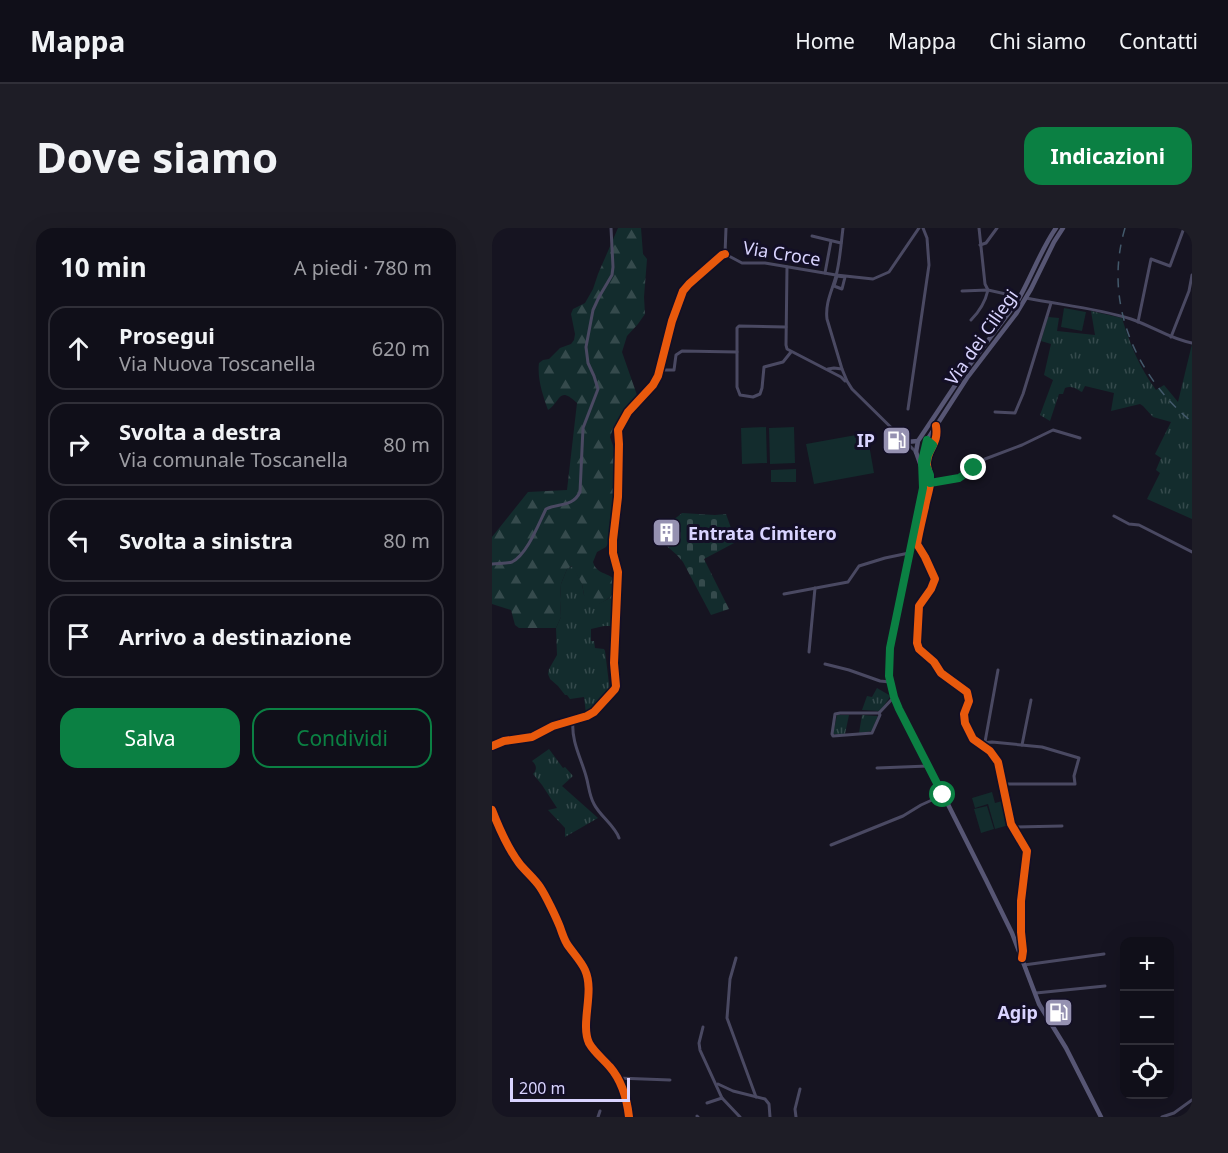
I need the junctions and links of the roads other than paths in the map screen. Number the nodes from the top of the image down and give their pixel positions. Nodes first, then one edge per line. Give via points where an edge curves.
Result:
1 (611, 228) edge
2 (726, 228) edge
3 (843, 228) edge
4 (921, 228) edge
5 (979, 228) edge
6 (997, 228) edge
7 (1056, 228) edge
8 (1063, 228) edge
9 (1184, 228) edge
10 (812, 236) dead end
11 (831, 241) junction
12 (841, 243) junction
13 (980, 245) junction
14 (725, 254) junction
15 (787, 267) junction
16 (825, 273) junction
17 (1192, 274) edge
18 (836, 275) junction
19 (834, 286) joint
20 (988, 290) junction
21 (962, 291) dead end
22 (1051, 303) junction
23 (971, 320) dead end
24 (1138, 322) junction
25 (786, 327) junction
26 (1171, 337) junction
27 (1192, 338) edge
28 (1191, 343) edge
29 (736, 352) junction
30 (791, 352) junction
31 (839, 361) junction
32 (834, 368) junction
33 (826, 369) junction
34 (842, 369) junction
35 (661, 370) junction
36 (832, 372) junction
37 (847, 381) junction
38 (908, 409) dead end
39 (995, 412) dead end
40 (936, 426) junction
41 (1080, 438) dead end
42 (918, 441) junction
43 (906, 442) junction
44 (926, 443) junction
45 (933, 445) junction
46 (916, 452) junction
47 (922, 469) junction
48 (930, 483) junction
49 (1114, 516) dead end
50 (1192, 552) edge
51 (910, 553) junction
52 (492, 564) edge
53 (815, 588) junction
54 (784, 594) dead end
55 (809, 652) dead end
56 (825, 664) dead end
57 (998, 670) dead end
58 (890, 682) junction
59 (894, 697) junction
60 (1031, 700) dead end
61 (879, 713) junction
62 (573, 721) junction
63 (979, 743) junction
64 (985, 743) junction
65 (1022, 745) junction
66 (492, 746) edge
67 (928, 766) junction
68 (877, 768) dead end
69 (1003, 784) junction
70 (943, 795) junction
71 (492, 810) edge
72 (1062, 826) dead end
73 (1013, 827) junction
74 (619, 838) dead end
75 (831, 845) dead end
76 (1104, 954) dead end
77 (736, 958) dead end
78 (1022, 958) junction
79 (1024, 965) junction
80 (1105, 986) dead end
81 (1034, 993) junction
82 (703, 1027) dead end
83 (617, 1078) junction
84 (670, 1080) dead end
85 (716, 1083) junction
86 (800, 1089) dead end
87 (756, 1097) junction
88 (722, 1098) junction
89 (1192, 1100) edge
90 (707, 1102) dead end
91 (600, 1111) dead end
92 (598, 1117) edge
93 (629, 1117) edge
94 (740, 1117) edge
95 (770, 1117) edge
96 (796, 1117) edge
97 (1101, 1117) edge
98 (1162, 1117) edge

1 - 52 street via 612,275 593,310 586,348 598,389 583,428 580,492 573,502 546,509 529,543 512,562
2 - 14 street
3 - 12 street
4 - 18 street, Via Croce via 890,272 873,279
4 - 38 street via 927,238 929,265
5 - 13 street
6 - 13 street
7 - 42 main road, Via dei Ciliegi via 1024,290
8 - 40 main road, Via dei Ciliegi via 1016,315
9 - 24 street via 1170,266 1151,259
10 - 11 street
11 - 12 street
11 - 16 street
12 - 18 street
13 - 20 street
14 - 15 street, Via Croce via 740,262
14 - 35 street via 683,291
15 - 16 street, Via Croce
15 - 25 street
16 - 18 street, Via Croce
17 - 26 street
18 - 31 street via 827,315
19 - 19 street via 842,289 845,277 837,276
20 - 21 street
20 - 22 street
20 - 23 street via 985,303
22 - 24 street
22 - 39 street via 1015,413
24 - 26 street
25 - 29 street via 739,326
25 - 30 street via 786,346
26 - 28 street
27 - 28 street
29 - 30 street via 737,390 741,396 750,397 762,392 764,368 783,362
29 - 35 street via 682,351 676,355 674,370
30 - 33 street
31 - 32 street
31 - 34 street
32 - 33 street
32 - 34 street
33 - 36 street
34 - 36 street
34 - 37 street
35 - 62 street via 618,430 618,497 613,540 618,572 616,686 594,712
36 - 37 street
37 - 43 street
40 - 44 main road, Via dei Ciliegi
40 - 45 street
41 - 48 street via 1053,430 985,459 959,478
42 - 43 main road
42 - 46 main road, Via dei Ciliegi
43 - 46 street
44 - 45 street
44 - 46 main road
44 - 47 main road, Via dei Ciliegi
45 - 48 street via 926,465
46 - 47 main road
47 - 51 main road, Via dei Ciliegi via 923,488
48 - 63 street via 917,544 935,579 920,602 916,643 941,673 967,692 965,723
49 - 50 street
51 - 53 street via 859,567 848,582
51 - 58 main road, Via dei Ciliegi via 890,648
53 - 54 street
53 - 55 street
56 - 58 street
57 - 64 street
58 - 59 main road, Via dei Ciliegi
59 - 61 street
59 - 67 main road, Via dei Ciliegi
60 - 65 street
61 - 61 street via 872,733 832,736 835,714
62 - 66 street via 532,737
62 - 74 street via 574,740 591,799
63 - 64 street
63 - 69 street via 998,762
64 - 65 street
65 - 69 street via 1079,758 1075,784
67 - 68 street
67 - 70 main road, Via dei Ciliegi
69 - 73 street
70 - 75 street
70 - 78 main road, Via dei Ciliegi
71 - 83 street via 511,850 541,888 566,942 586,972 588,1039
72 - 73 street
73 - 78 street via 1027,850 1021,901
76 - 79 street
77 - 87 street via 727,1018
78 - 79 main road, Via dei Ciliegi
79 - 81 main road, Via dei Ciliegi
80 - 81 street
81 - 97 main road, Via dei Ciliegi
82 - 85 street via 700,1050
83 - 84 street
83 - 93 street via 628,1102
85 - 87 street
85 - 88 street
86 - 96 street
87 - 95 street via 768,1101
88 - 90 street
88 - 94 street
89 - 98 street
91 - 92 street

